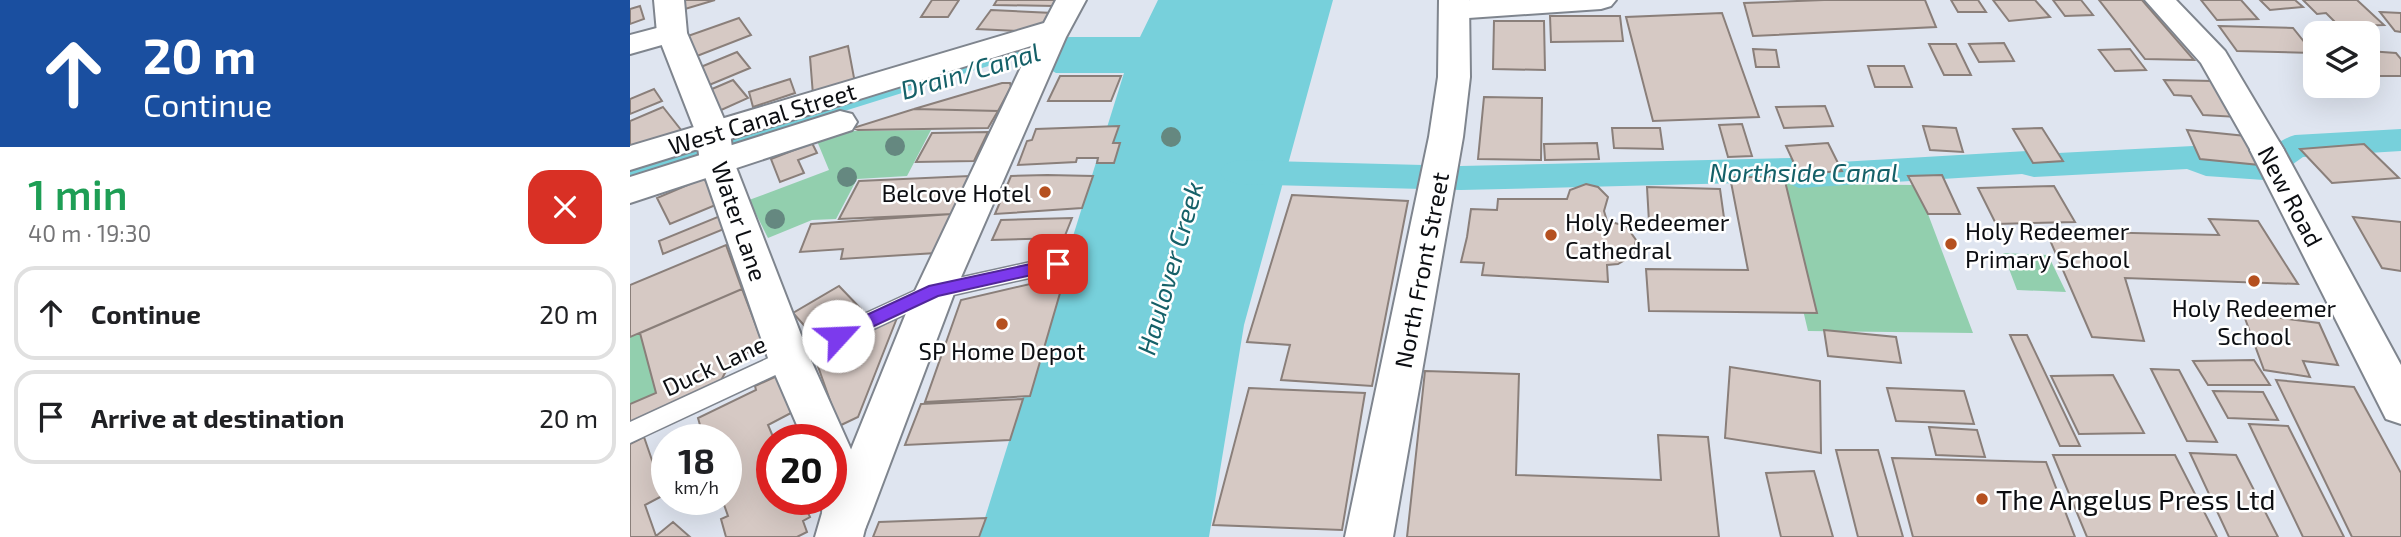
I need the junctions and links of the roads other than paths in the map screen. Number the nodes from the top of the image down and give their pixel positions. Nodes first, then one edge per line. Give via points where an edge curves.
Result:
1 (669, 0) edge
2 (1071, 0) edge
3 (1601, 0) edge
4 (2160, 0) edge
5 (1454, 5) edge
6 (672, 33) junction
7 (1048, 44) junction
8 (630, 45) edge
9 (715, 147) junction
10 (630, 158) edge
11 (630, 190) edge
12 (1058, 264) dead end
13 (935, 291) junction
14 (789, 358) junction
15 (2401, 406) edge
16 (818, 424) edge
17 (630, 433) edge
18 (843, 525) edge
19 (1369, 537) edge

1 - 6 street, Water Lane
2 - 7 street
3 - 5 street
4 - 15 street, New Road via 2214,58 2275,164
5 - 19 street, North Front Street via 1454,77 1440,178
6 - 8 street
6 - 9 street, Water Lane
7 - 9 street
7 - 13 street
9 - 10 street, West Canal Street
9 - 11 street
9 - 14 street, Water Lane
12 - 13 lane, Duck Lane
13 - 14 lane, Duck Lane
13 - 18 street
14 - 16 street, Water Lane
14 - 17 lane, Duck Lane

